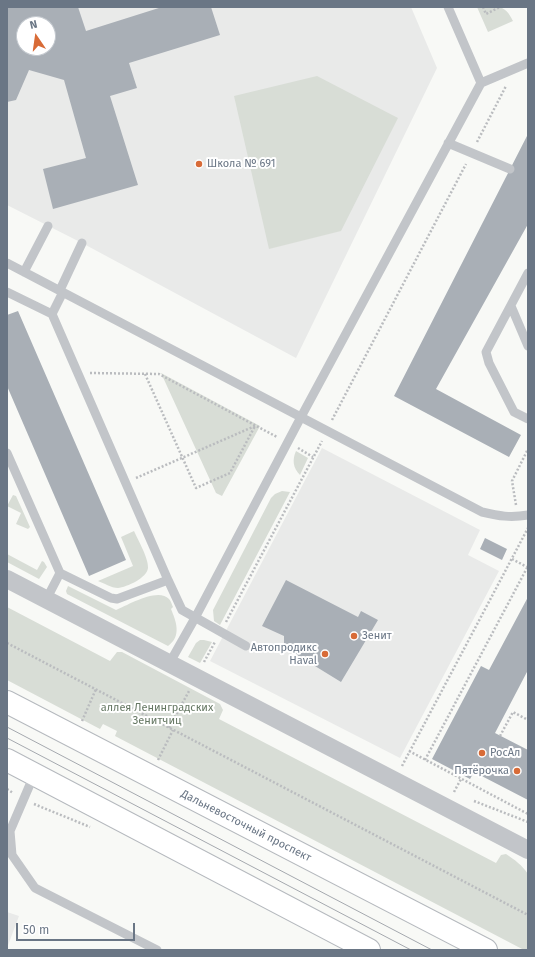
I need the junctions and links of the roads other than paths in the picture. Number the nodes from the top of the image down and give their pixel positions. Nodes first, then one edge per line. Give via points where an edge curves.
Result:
1 (448, 7) edge
2 (528, 63) edge
3 (481, 84) junction
4 (448, 143) junction
5 (510, 169) dead end
6 (48, 226) dead end
7 (82, 243) dead end
8 (7, 263) edge
9 (24, 272) junction
10 (528, 273) edge
11 (61, 291) junction
12 (7, 292) edge
13 (511, 306) junction
14 (52, 314) junction
15 (528, 346) edge
16 (301, 417) junction
17 (528, 419) edge
18 (7, 453) edge
19 (528, 514) edge
20 (60, 573) junction
21 (7, 579) edge
22 (168, 580) junction
23 (46, 600) junction
24 (195, 618) junction
25 (246, 646) dead end
26 (169, 664) junction
27 (7, 702) edge
28 (7, 760) edge
29 (34, 774) junction
30 (528, 850) edge
31 (157, 950) edge
32 (369, 950) edge
33 (486, 950) edge

1 - 3 lane
2 - 3 lane
3 - 4 lane
4 - 5 lane
4 - 16 lane
6 - 9 lane
7 - 11 lane
8 - 9 lane
9 - 11 lane
10 - 13 lane
11 - 14 lane
11 - 16 lane
12 - 14 lane
13 - 15 lane
13 - 17 lane via 486,352 514,412
14 - 22 lane
16 - 19 lane via 482,512 502,517
16 - 24 lane
18 - 20 lane
20 - 22 lane via 117,599
20 - 23 lane
21 - 23 street
22 - 24 lane via 182,610
23 - 26 street
24 - 25 lane
24 - 26 lane
26 - 30 street
27 - 33 main road, Дальневосточный проспект
28 - 29 main road
29 - 31 lane via 10,831 12,855 35,888
29 - 32 main road

